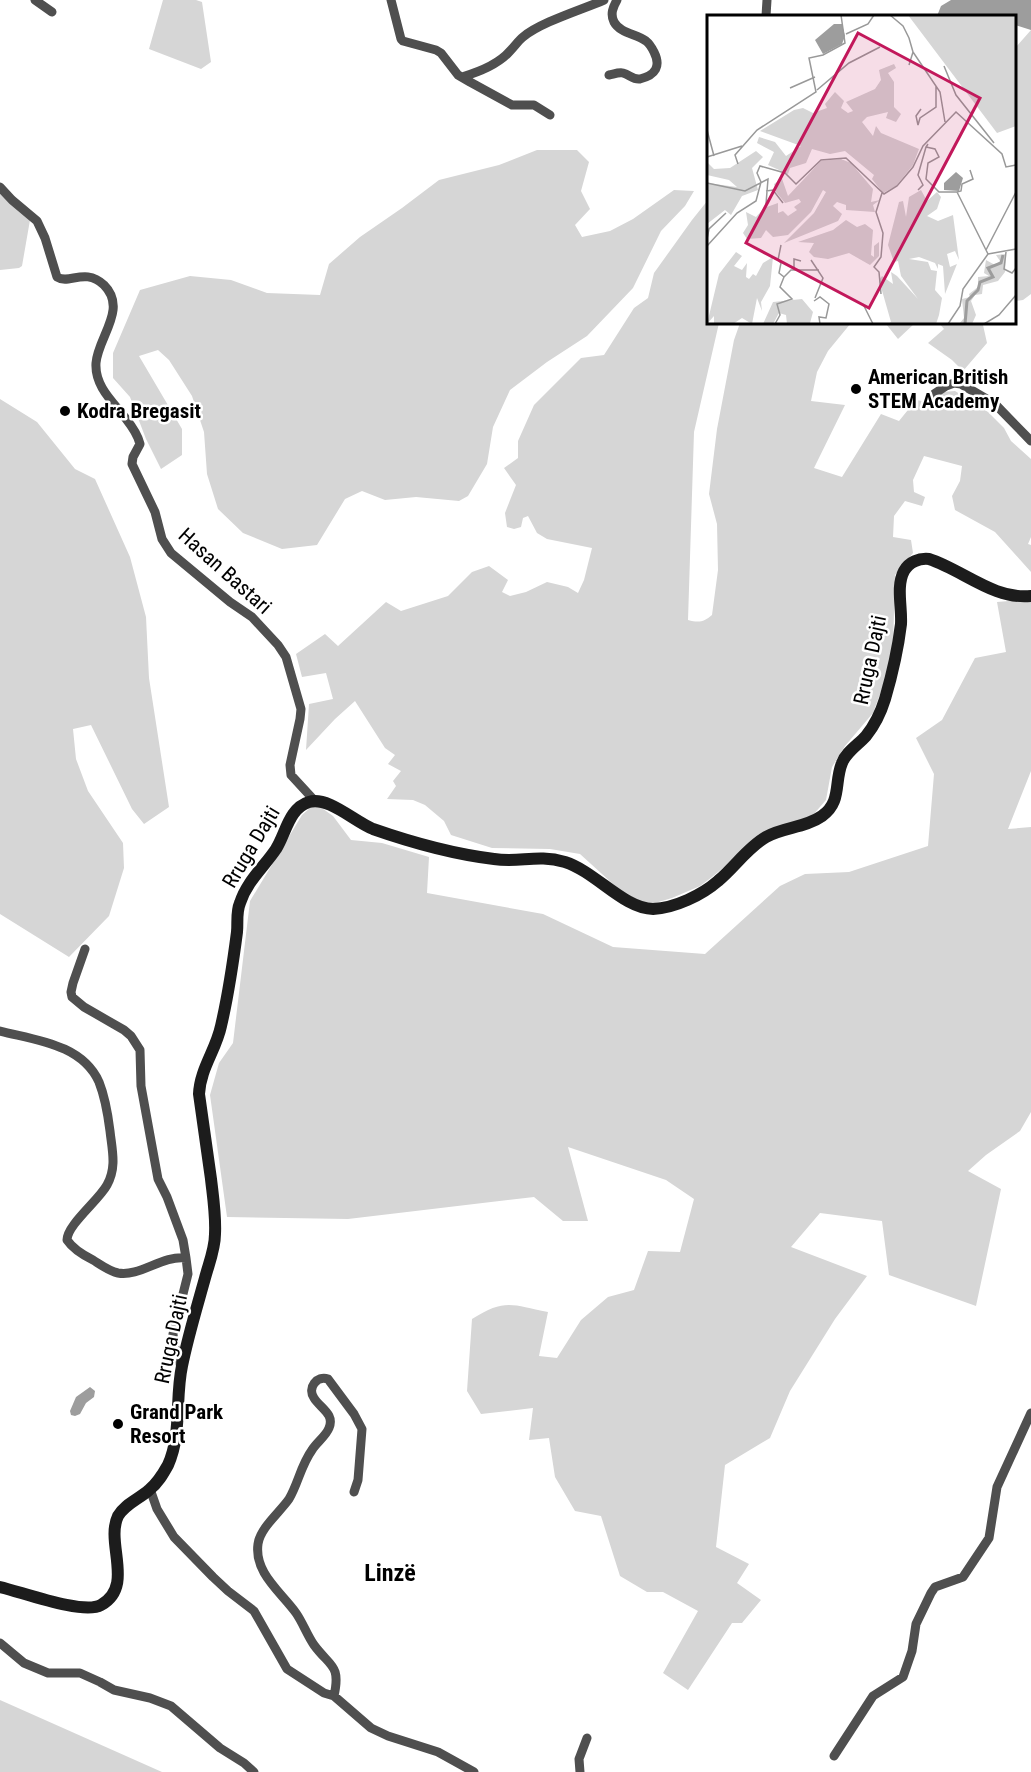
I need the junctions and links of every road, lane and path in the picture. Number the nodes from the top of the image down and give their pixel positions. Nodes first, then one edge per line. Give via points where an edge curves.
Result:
1 (35, 0) edge
2 (391, 0) edge
3 (604, 0) edge
4 (617, 0) edge
5 (52, 12) dead end
6 (609, 75) dead end
7 (462, 77) junction
8 (550, 115) dead end
9 (0, 186) edge
10 (934, 394) dead end
11 (1031, 441) edge
12 (1031, 596) edge
13 (314, 800) junction
14 (85, 949) dead end
15 (0, 1031) edge
16 (186, 1258) junction
17 (181, 1367) junction
18 (1031, 1413) edge
19 (150, 1489) junction
20 (354, 1492) dead end
21 (0, 1587) edge
22 (0, 1643) edge
23 (334, 1696) junction
24 (587, 1738) dead end
25 (834, 1756) dead end
26 (254, 1772) edge
27 (474, 1772) edge
28 (580, 1772) edge

1 - 5 street
2 - 7 street via 401,39 441,53
3 - 7 street via 536,29 499,60
4 - 6 street via 613,20 618,27 645,40 659,64 642,79 624,73
7 - 8 street via 512,105 534,105
9 - 13 street, Hasan Bastari via 38,221 57,277 86,276 109,291 113,313 98,356 98,381 136,433 140,444 132,464 155,512 165,545 252,617 286,657 301,709 291,775
10 - 11 street via 954,383 961,384 995,404
12 - 13 main road, Rruga Dajti via 1000,592 929,559 922,558 906,567 901,581 898,643 885,701 873,726 842,762 837,795 830,810 803,826 778,831 755,844 718,882 672,906 639,907 586,871 546,857 498,860 428,847 372,828 328,803
13 - 17 main road, Rruga Dajti via 294,813 276,849 250,881 239,904 220,1031 208,1057 199,1094 215,1234
14 - 16 street via 72,998 124,1030 140,1050 141,1086 158,1179 183,1240
15 - 16 street via 72,1053 99,1082 109,1126 112,1176 69,1230 70,1245 121,1274 175,1256
16 - 17 street via 188,1274 173,1334
17 - 19 main road, Rruga Dajti via 175,1442 162,1477
18 - 25 street via 997,1487 985,1545 963,1576 931,1593 916,1624 903,1677 873,1696
19 - 21 main road, Rruga Dajti via 118,1516 117,1586 105,1602 93,1608 76,1607
19 - 23 street via 174,1537 220,1584 254,1611 287,1669
20 - 23 street via 362,1429 328,1379 320,1378 311,1392 326,1410 329,1429 311,1450 288,1501 262,1534 258,1559 265,1576 331,1662 336,1675
22 - 26 street via 24,1663 48,1673 80,1673 114,1690 171,1706
23 - 27 street via 371,1728 438,1752
24 - 28 street via 579,1759

